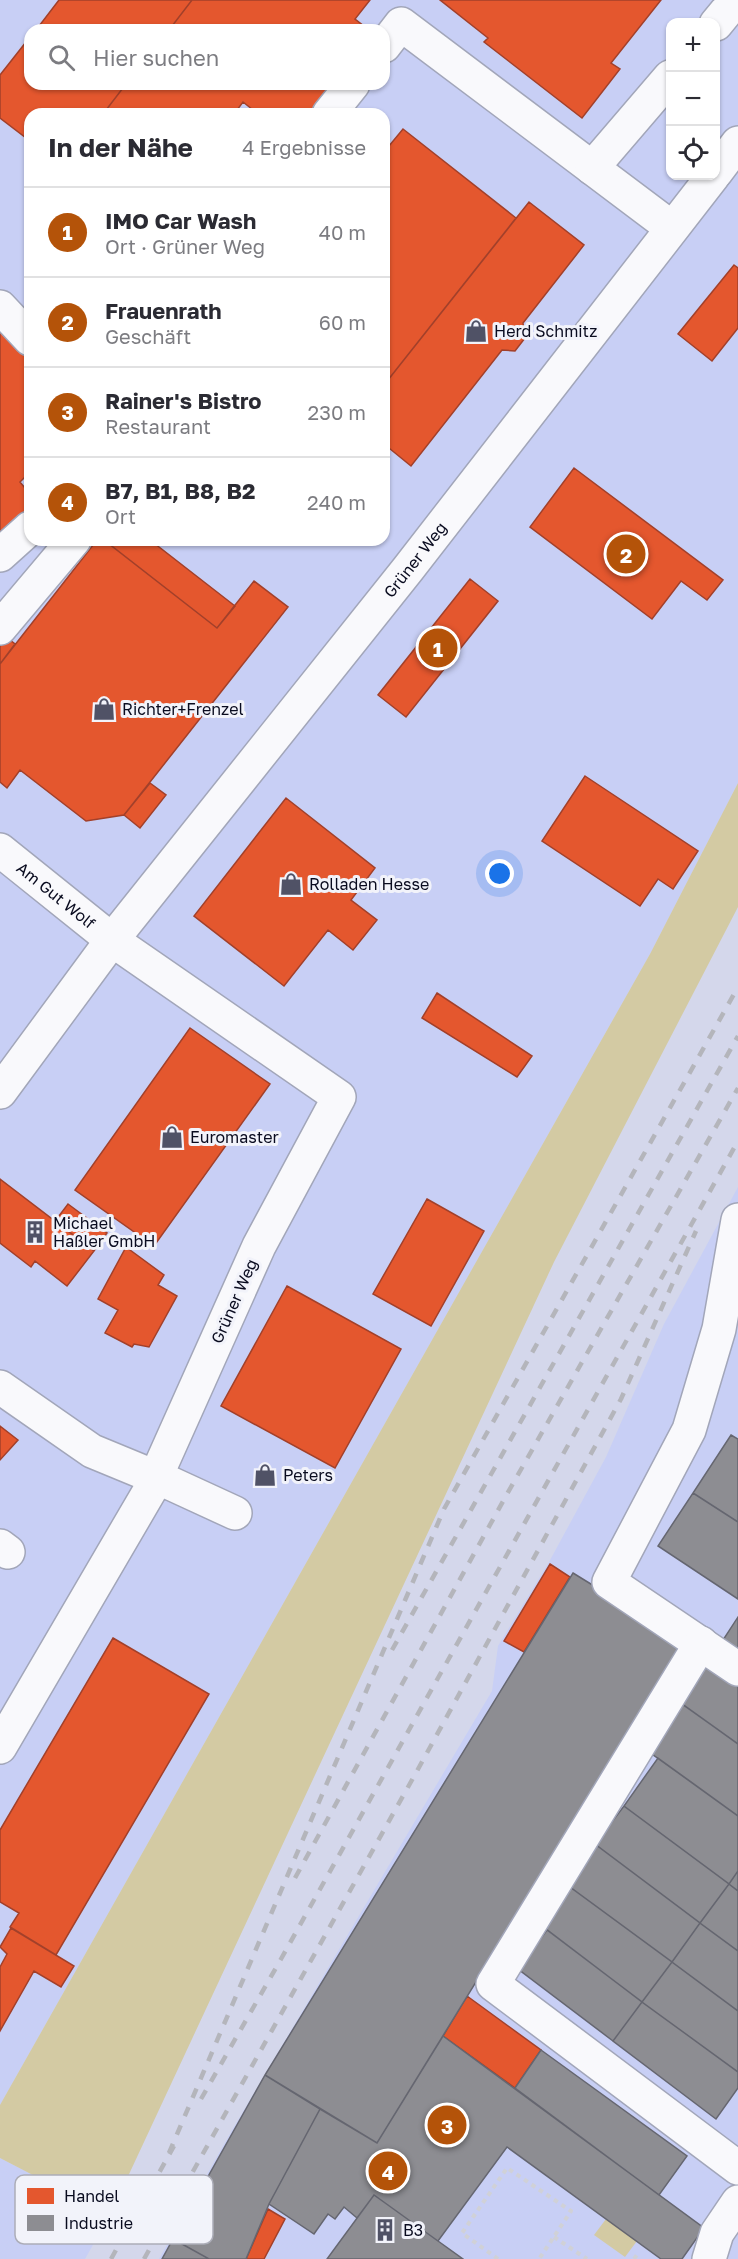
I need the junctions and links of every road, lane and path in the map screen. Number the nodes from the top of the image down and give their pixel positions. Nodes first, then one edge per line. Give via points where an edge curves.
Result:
1 (731, 0) edge
2 (720, 19) edge
3 (390, 38) edge
4 (666, 82) edge
5 (348, 90) edge
6 (334, 108) edge
7 (738, 143) edge
8 (720, 166) edge
9 (592, 168) junction
10 (709, 180) edge
11 (672, 228) junction
12 (0, 307) edge
13 (24, 333) edge
14 (24, 533) edge
15 (69, 546) edge
16 (0, 555) edge
17 (0, 628) edge
18 (0, 850) edge
19 (112, 940) junction
20 (0, 1092) edge
21 (738, 1220) edge
22 (728, 1335) edge
23 (0, 1388) edge
24 (154, 1477) junction
25 (235, 1513) dead end
26 (700, 1643) junction
27 (738, 1669) edge
28 (0, 1747) edge
29 (738, 2168) edge
30 (738, 2202) edge
31 (554, 2237) junction
32 (639, 2252) dead end
33 (498, 2259) edge
34 (539, 2259) edge
35 (587, 2259) edge
36 (634, 2259) edge
37 (709, 2259) edge

1 - 2 street
3 - 9 street via 401,24
4 - 9 street
5 - 6 street
7 - 8 street, Grüner Weg
9 - 11 street
10 - 11 street, Grüner Weg
11 - 19 street, Grüner Weg via 408,569
12 - 13 street
14 - 16 street
15 - 17 street
18 - 19 street, Am Gut Wolf
19 - 20 street, Grüner Weg
19 - 24 street, Grüner Weg via 339,1097 259,1246
21 - 22 street
22 - 26 street via 689,1430 609,1582
23 - 24 street via 92,1451
24 - 25 street
24 - 28 street, Grüner Weg via 149,1492
26 - 27 street
26 - 29 street via 493,1984
30 - 37 street via 717,2233
31 - 33 path via 571,2211 507,2168 462,2233
31 - 34 path
31 - 35 path
32 - 36 path

